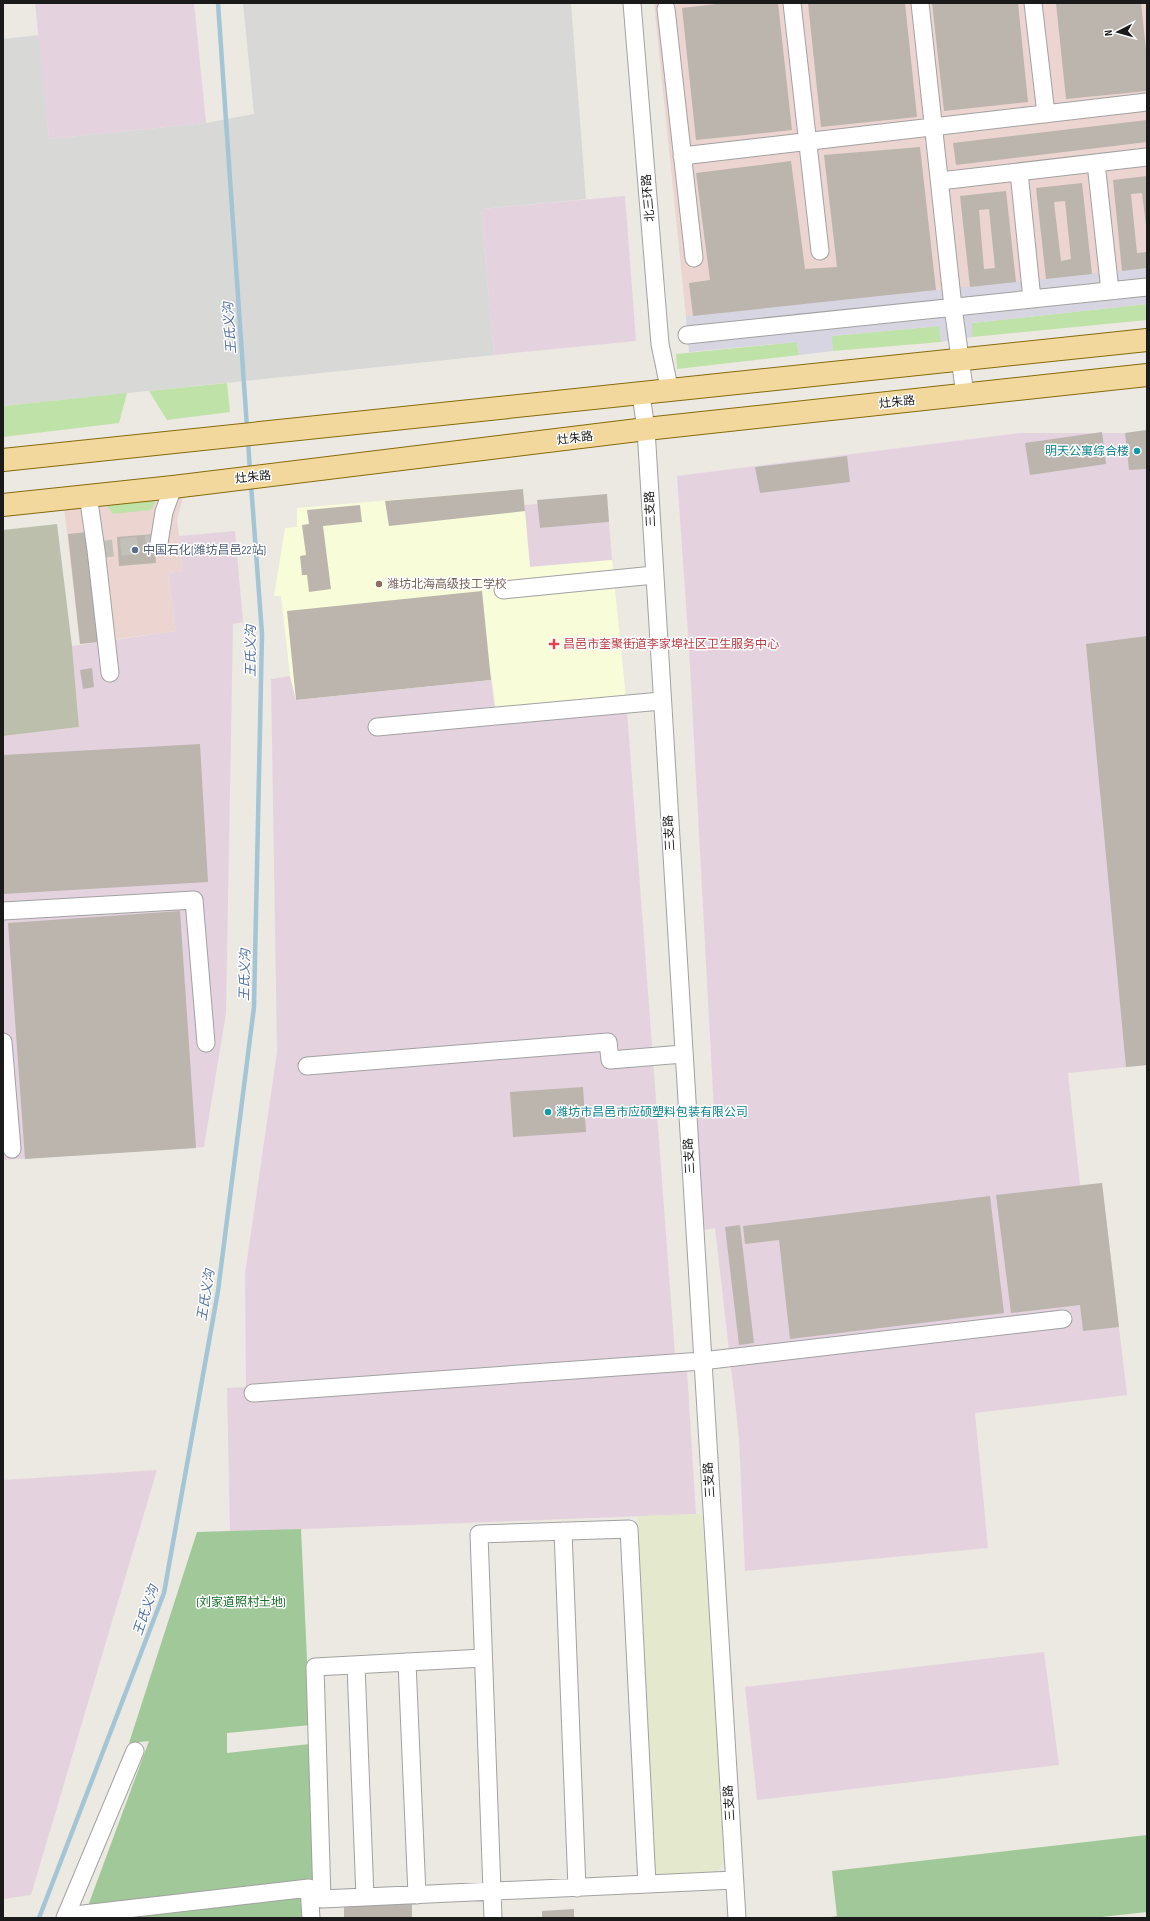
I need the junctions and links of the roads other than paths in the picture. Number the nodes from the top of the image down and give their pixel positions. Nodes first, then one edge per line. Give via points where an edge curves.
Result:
1 (632, 3) edge
2 (792, 3) edge
3 (920, 3) edge
4 (1033, 3) edge
5 (666, 9) dead end
6 (1147, 102) edge
7 (1046, 114) junction
8 (933, 127) junction
9 (808, 141) junction
10 (682, 156) junction
11 (1147, 157) edge
12 (1096, 163) junction
13 (1019, 172) junction
14 (940, 181) junction
15 (820, 251) dead end
16 (694, 258) dead end
17 (1147, 287) edge
18 (1110, 291) junction
19 (1032, 299) junction
20 (953, 307) junction
21 (687, 335) dead end
22 (1147, 340) edge
23 (961, 360) junction
24 (1147, 376) edge
25 (670, 392) junction
26 (641, 395) junction
27 (965, 395) junction
28 (646, 429) junction
29 (3, 460) edge
30 (172, 487) junction
31 (88, 495) junction
32 (3, 505) edge
33 (159, 543) dead end
34 (654, 575) junction
35 (503, 590) dead end
36 (110, 673) dead end
37 (661, 701) junction
38 (377, 727) dead end
39 (3, 911) edge
40 (3, 1042) edge
41 (206, 1043) dead end
42 (683, 1054) junction
43 (307, 1066) dead end
44 (12, 1149) dead end
45 (1063, 1319) dead end
46 (702, 1361) junction
47 (253, 1393) dead end
48 (563, 1531) junction
49 (484, 1658) junction
50 (407, 1662) junction
51 (356, 1665) junction
52 (135, 1751) dead end
53 (734, 1880) junction
54 (648, 1884) junction
55 (578, 1888) junction
56 (492, 1892) junction
57 (417, 1895) junction
58 (365, 1897) junction
59 (65, 1917) edge
60 (311, 1918) edge
61 (492, 1918) edge
62 (737, 1918) edge

1 - 25 street, 北三环路 via 660,344
2 - 9 street
3 - 8 street
4 - 7 street
5 - 10 street
6 - 7 street
7 - 8 street
8 - 9 street
8 - 14 street
9 - 10 street
9 - 15 street
10 - 16 street
11 - 12 street
12 - 13 street
12 - 18 street
13 - 14 street
13 - 19 street
14 - 20 street
17 - 18 street
18 - 19 street
19 - 20 street
20 - 21 street
20 - 23 street
22 - 23 main road
23 - 25 main road
23 - 27 street
24 - 27 main road, 灶朱路
25 - 26 main road
26 - 28 street, 三支路
26 - 29 main road
27 - 28 main road, 灶朱路
28 - 30 main road, 灶朱路
28 - 34 street, 三支路
30 - 31 main road, 灶朱路
30 - 33 street via 164,512
31 - 32 main road, 灶朱路
31 - 36 street
34 - 35 street
34 - 37 street, 三支路
37 - 38 street
37 - 42 street, 三支路
39 - 41 street via 194,900
40 - 44 street
42 - 43 street via 610,1060 608,1042
42 - 46 street, 三支路
45 - 46 street
46 - 47 street
46 - 53 street, 三支路
48 - 49 street via 479,1534
48 - 54 street via 629,1529
48 - 55 street
49 - 50 street
49 - 56 street
50 - 51 street
50 - 57 street
51 - 58 street
51 - 58 street via 315,1668 322,1899
52 - 59 street
53 - 54 street
53 - 62 street, 三支路
54 - 55 street
55 - 56 street
56 - 57 street
56 - 61 street
57 - 58 street
59 - 60 street via 309,1888

